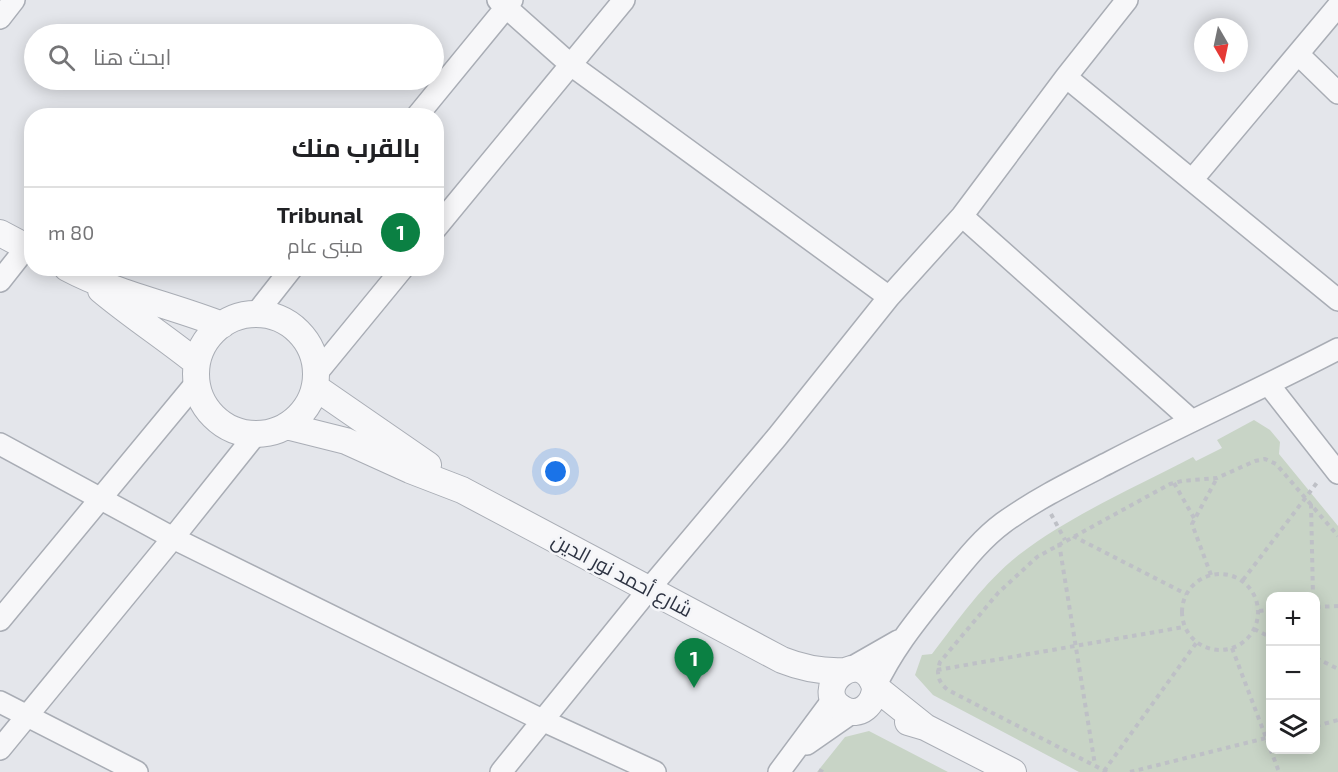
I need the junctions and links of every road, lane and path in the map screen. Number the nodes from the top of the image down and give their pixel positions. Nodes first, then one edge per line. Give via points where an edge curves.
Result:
1 (14, 0) edge
2 (624, 0) edge
3 (1127, 0) edge
4 (506, 2) edge
5 (1338, 6) edge
6 (0, 18) edge
7 (1298, 54) junction
8 (571, 65) junction
9 (1066, 77) junction
10 (444, 81) edge
11 (437, 90) edge
12 (1338, 93) edge
13 (423, 108) edge
14 (1192, 180) junction
15 (962, 216) junction
16 (444, 218) edge
17 (0, 233) edge
18 (24, 246) edge
19 (24, 255) edge
20 (82, 276) edge
21 (286, 276) edge
22 (397, 276) edge
23 (90, 280) junction
24 (0, 281) edge
25 (889, 297) junction
26 (1338, 300) edge
27 (255, 315) junction
28 (222, 325) junction
29 (1338, 349) edge
30 (197, 372) junction
31 (315, 381) junction
32 (1269, 385) junction
33 (1191, 420) junction
34 (286, 426) junction
35 (256, 434) junction
36 (0, 444) edge
37 (1335, 468) edge
38 (1217, 478) junction
39 (1174, 483) junction
40 (462, 490) junction
41 (1042, 497) junction
42 (1306, 497) junction
43 (101, 498) junction
44 (1311, 503) junction
45 (1195, 518) junction
46 (1073, 536) junction
47 (1338, 536) edge
48 (173, 538) junction
49 (1065, 540) junction
50 (1059, 543) junction
51 (1211, 574) junction
52 (1244, 580) junction
53 (649, 590) junction
54 (1313, 592) edge
55 (1186, 594) junction
56 (1338, 606) edge
57 (1320, 607) edge
58 (1266, 610) edge
59 (1259, 611) junction
60 (0, 620) edge
61 (1184, 627) junction
62 (1254, 629) junction
63 (1266, 635) edge
64 (901, 639) junction
65 (1197, 642) junction
66 (1076, 645) junction
67 (1232, 648) junction
68 (782, 660) junction
69 (1320, 660) edge
70 (1338, 669) edge
71 (846, 670) junction
72 (937, 670) junction
73 (875, 687) junction
74 (0, 702) edge
75 (847, 707) junction
76 (26, 715) junction
77 (1338, 720) edge
78 (544, 721) junction
79 (1320, 725) edge
80 (925, 727) junction
81 (1266, 733) edge
82 (1266, 738) edge
83 (0, 749) edge
84 (1273, 754) edge
85 (784, 765) edge
86 (1095, 766) junction
87 (1105, 771) edge
88 (137, 772) edge
89 (501, 772) edge
90 (655, 772) edge
91 (1014, 772) edge
92 (1130, 772) edge
93 (1279, 772) edge

1 - 6 street
2 - 8 street
3 - 9 street
4 - 8 street
4 - 10 street
5 - 7 street
7 - 12 street
7 - 14 street
8 - 16 street
8 - 25 street
9 - 14 street
9 - 15 street
11 - 13 street
14 - 26 street
15 - 25 street
15 - 33 street
17 - 18 street
19 - 24 street
20 - 23 street
21 - 27 street
22 - 31 street
23 - 28 street
23 - 30 street via 124,310 172,343
25 - 53 street
27 - 28 street
27 - 31 street via 279,319 298,332 312,351
28 - 30 street via 206,342
29 - 32 street
30 - 35 street via 205,405 217,419 232,429
30 - 43 street
31 - 34 street via 304,410
31 - 40 street
32 - 33 street
32 - 37 street
33 - 41 street
34 - 35 street
34 - 40 street via 346,441
35 - 48 street
36 - 43 street
37 - 42 path
38 - 39 path
38 - 42 path via 1255,461 1271,461
38 - 45 path
39 - 45 path
39 - 46 path
40 - 53 street, شارع أحمد نور الدين
41 - 49 path
41 - 64 street via 1002,524 966,558
42 - 44 path
42 - 52 path
43 - 48 street
43 - 60 street
44 - 47 path
44 - 54 path
45 - 51 path via 1192,524
46 - 49 path
46 - 55 path
48 - 76 street
48 - 78 street
49 - 50 path
50 - 66 path
50 - 72 path via 1037,557 998,593 943,656
51 - 52 path via 1232,574
51 - 55 path via 1196,582
52 - 59 path via 1258,602
53 - 68 street, شارع أحمد نور الدين
53 - 78 street
55 - 61 path via 1181,615
56 - 57 path
58 - 59 path
59 - 62 path
61 - 65 path
61 - 66 path
62 - 63 path
62 - 67 path
64 - 71 street
64 - 73 street
65 - 67 path via 1213,650
65 - 87 path
66 - 72 path
66 - 86 path
67 - 81 path
68 - 71 street, شارع أحمد نور الدين via 819,671
68 - 75 street, شارع أحمد نور الدين
69 - 70 path
71 - 73 street via 863,671
71 - 75 street via 835,680 832,692
72 - 86 path via 939,681 948,690
73 - 75 street via 873,701 862,710
73 - 80 street, شارع أحمد نور الدين
74 - 76 street
75 - 80 street, شارع أحمد نور الدين
75 - 85 street
76 - 83 street
76 - 88 street
77 - 79 path
78 - 89 street
78 - 90 street
80 - 91 street, شارع أحمد نور الدين
82 - 92 path
84 - 93 path
86 - 87 path

